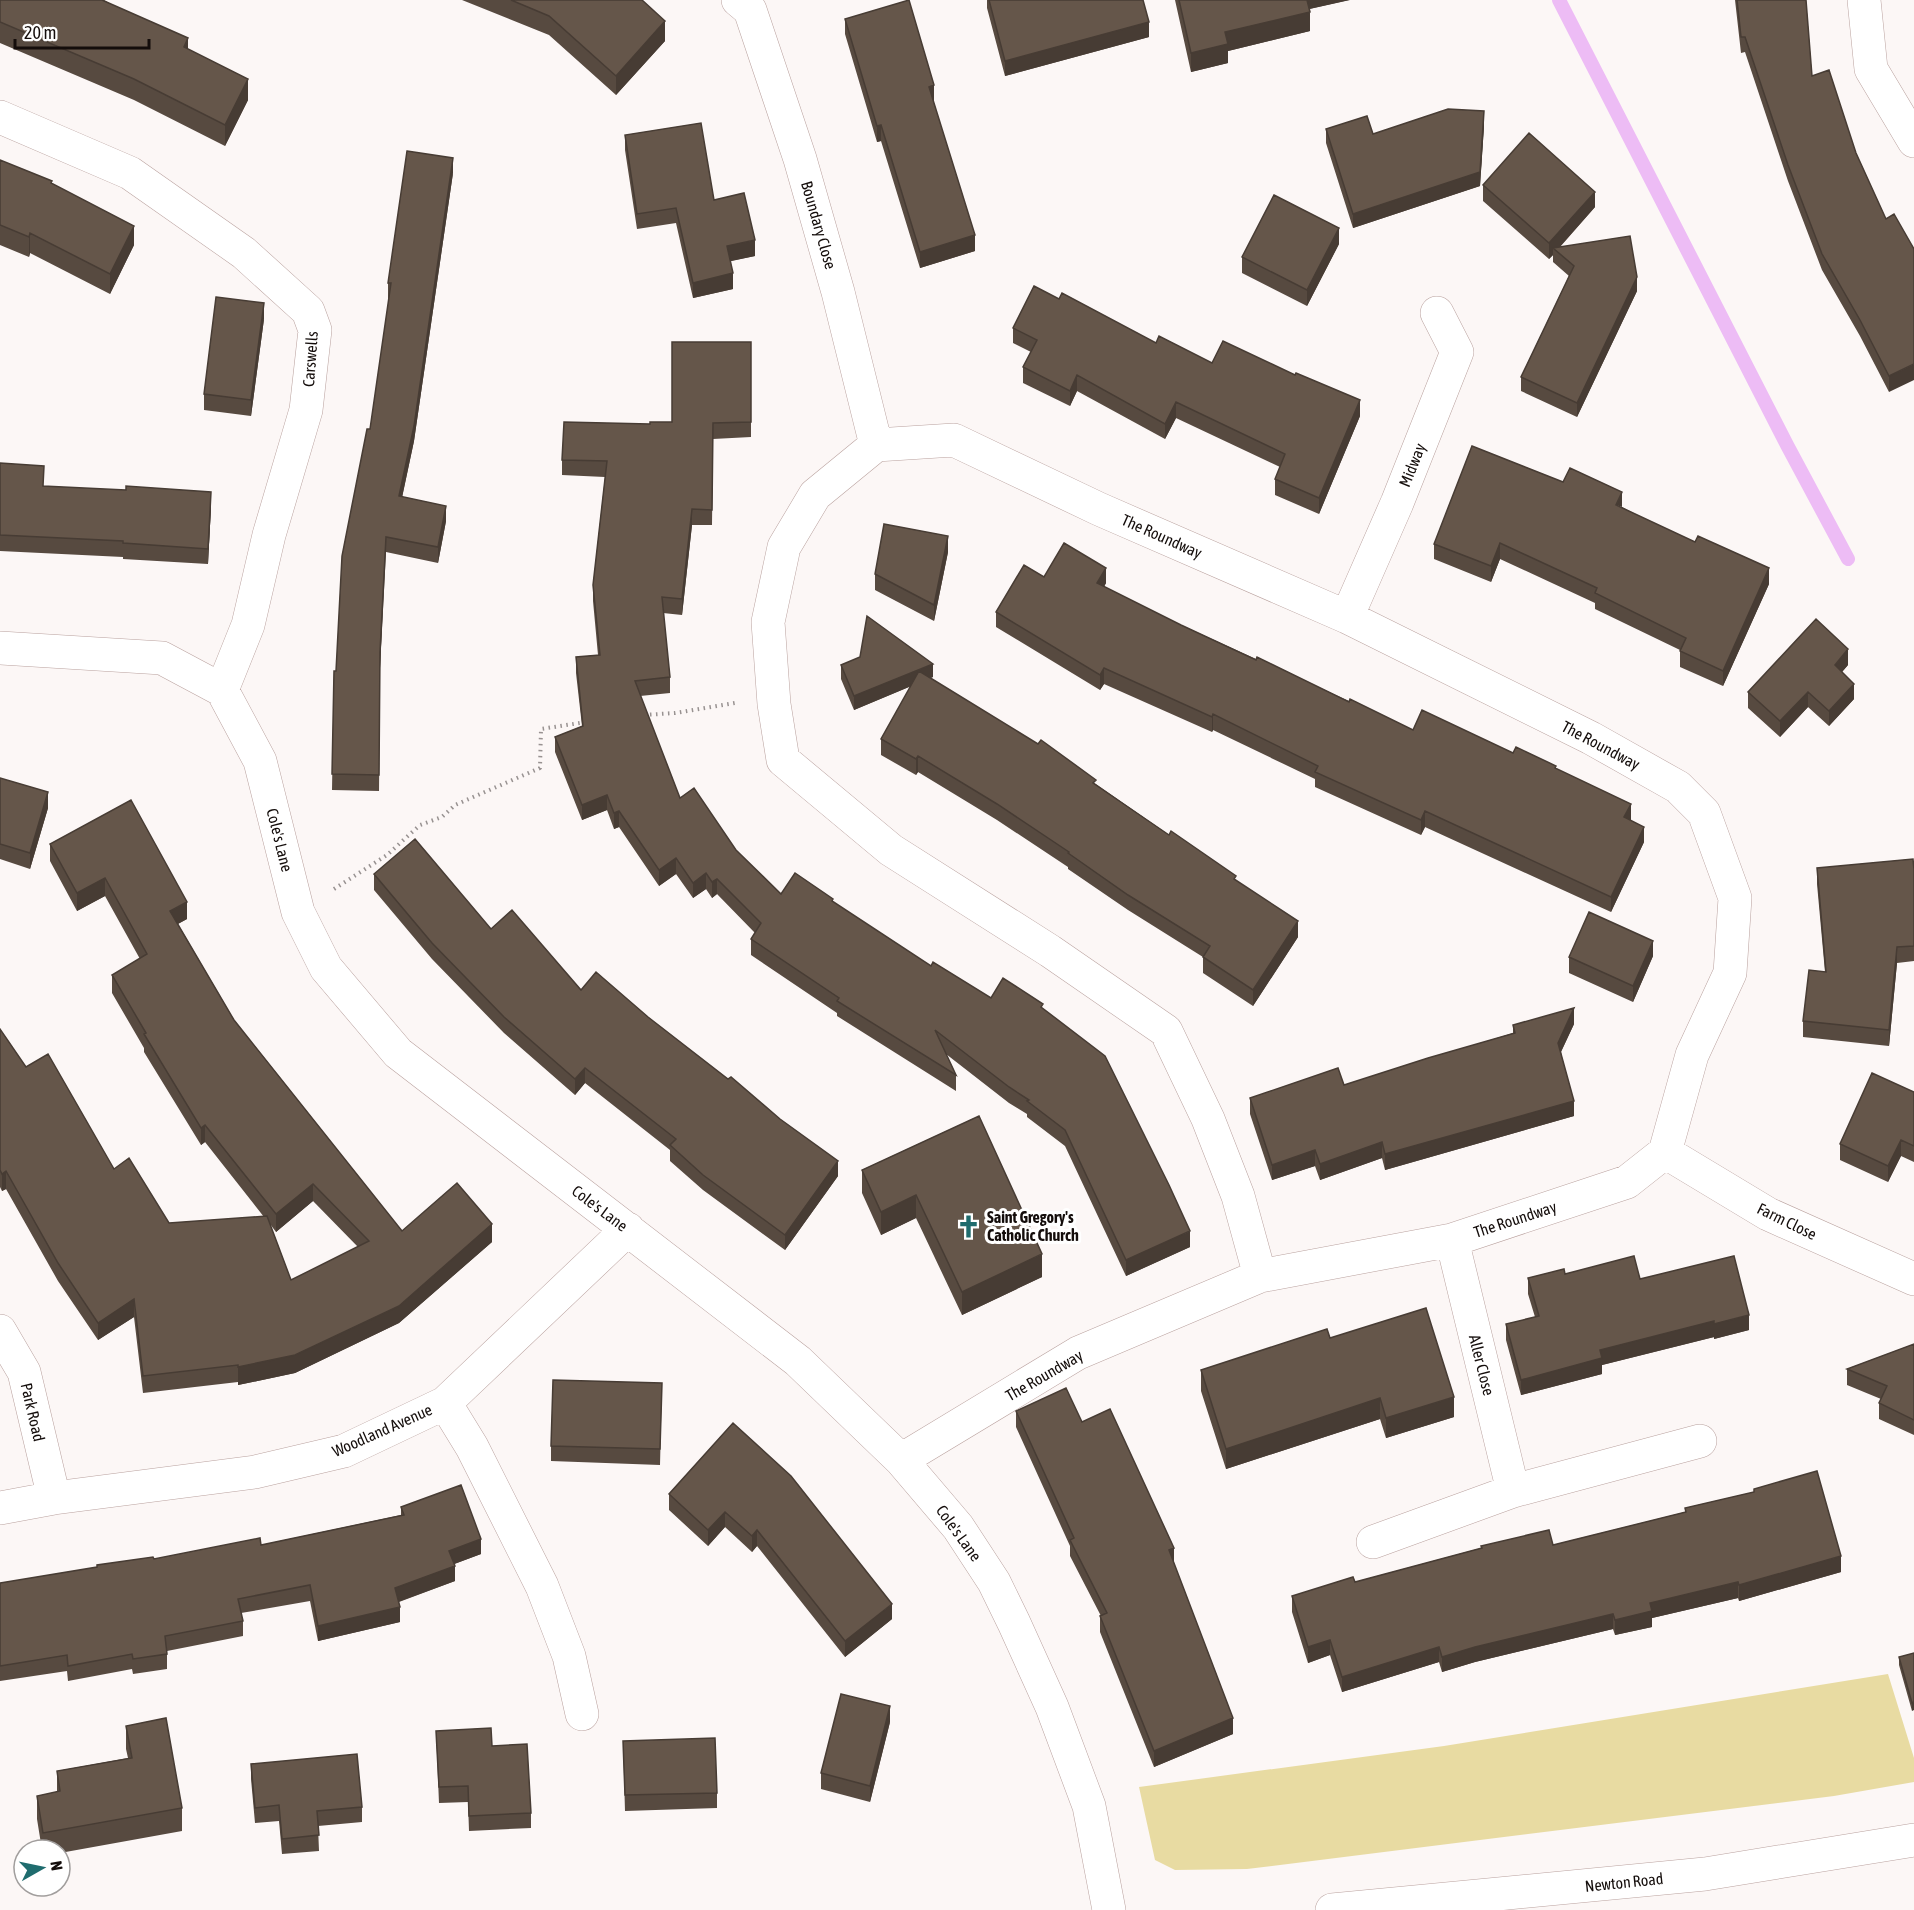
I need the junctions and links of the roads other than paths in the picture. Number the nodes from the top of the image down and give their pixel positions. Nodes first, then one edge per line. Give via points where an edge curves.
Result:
1 (1864, 0) edge
2 (752, 3) edge
3 (0, 117) edge
4 (1914, 141) edge
5 (1437, 313) dead end
6 (876, 445) junction
7 (1347, 617) junction
8 (0, 648) edge
9 (222, 690) junction
10 (1665, 1152) junction
11 (628, 1229) junction
12 (1452, 1240) junction
13 (1260, 1276) junction
14 (1914, 1279) edge
15 (0, 1331) edge
16 (444, 1402) junction
17 (1700, 1441) dead end
18 (901, 1460) junction
19 (1513, 1491) junction
20 (54, 1498) junction
21 (0, 1508) edge
22 (1372, 1542) dead end
23 (582, 1714) dead end
24 (1914, 1840) edge
25 (1108, 1910) edge
26 (1332, 1910) edge

1 - 4 street via 1871,69
2 - 6 street, Boundary Close via 838,292
3 - 9 street, Carswells via 130,173 244,253 308,311 315,330 306,410 268,535 248,625
5 - 7 street, Midway via 1457,352
6 - 7 street, The Roundway via 954,440 1099,509
6 - 13 street via 815,495 783,547 768,622 783,760 891,850 1050,951 1166,1032 1217,1141 1238,1196
7 - 10 street, The Roundway via 1591,738 1678,787 1704,813 1735,898 1730,974 1692,1055
8 - 9 street via 162,658
9 - 11 street, Cole's Lane via 260,760 298,912 326,968 398,1053
10 - 12 street, The Roundway via 1627,1182
10 - 14 street, Farm Close via 1768,1214
11 - 16 street, Woodland Avenue
11 - 18 street, Cole's Lane via 798,1361
12 - 13 street, The Roundway
12 - 19 street, Aller Close
13 - 18 street, The Roundway via 1078,1353
15 - 20 street, Park Road via 24,1372
16 - 20 street, Woodland Avenue via 344,1451 255,1472
16 - 23 street via 472,1447 542,1586 568,1656
17 - 19 street
18 - 25 street, Cole's Lane via 958,1527 994,1582 1014,1623 1052,1707 1089,1806
19 - 22 street
20 - 21 street, Woodland Avenue
24 - 26 street, Newton Road via 1705,1874

